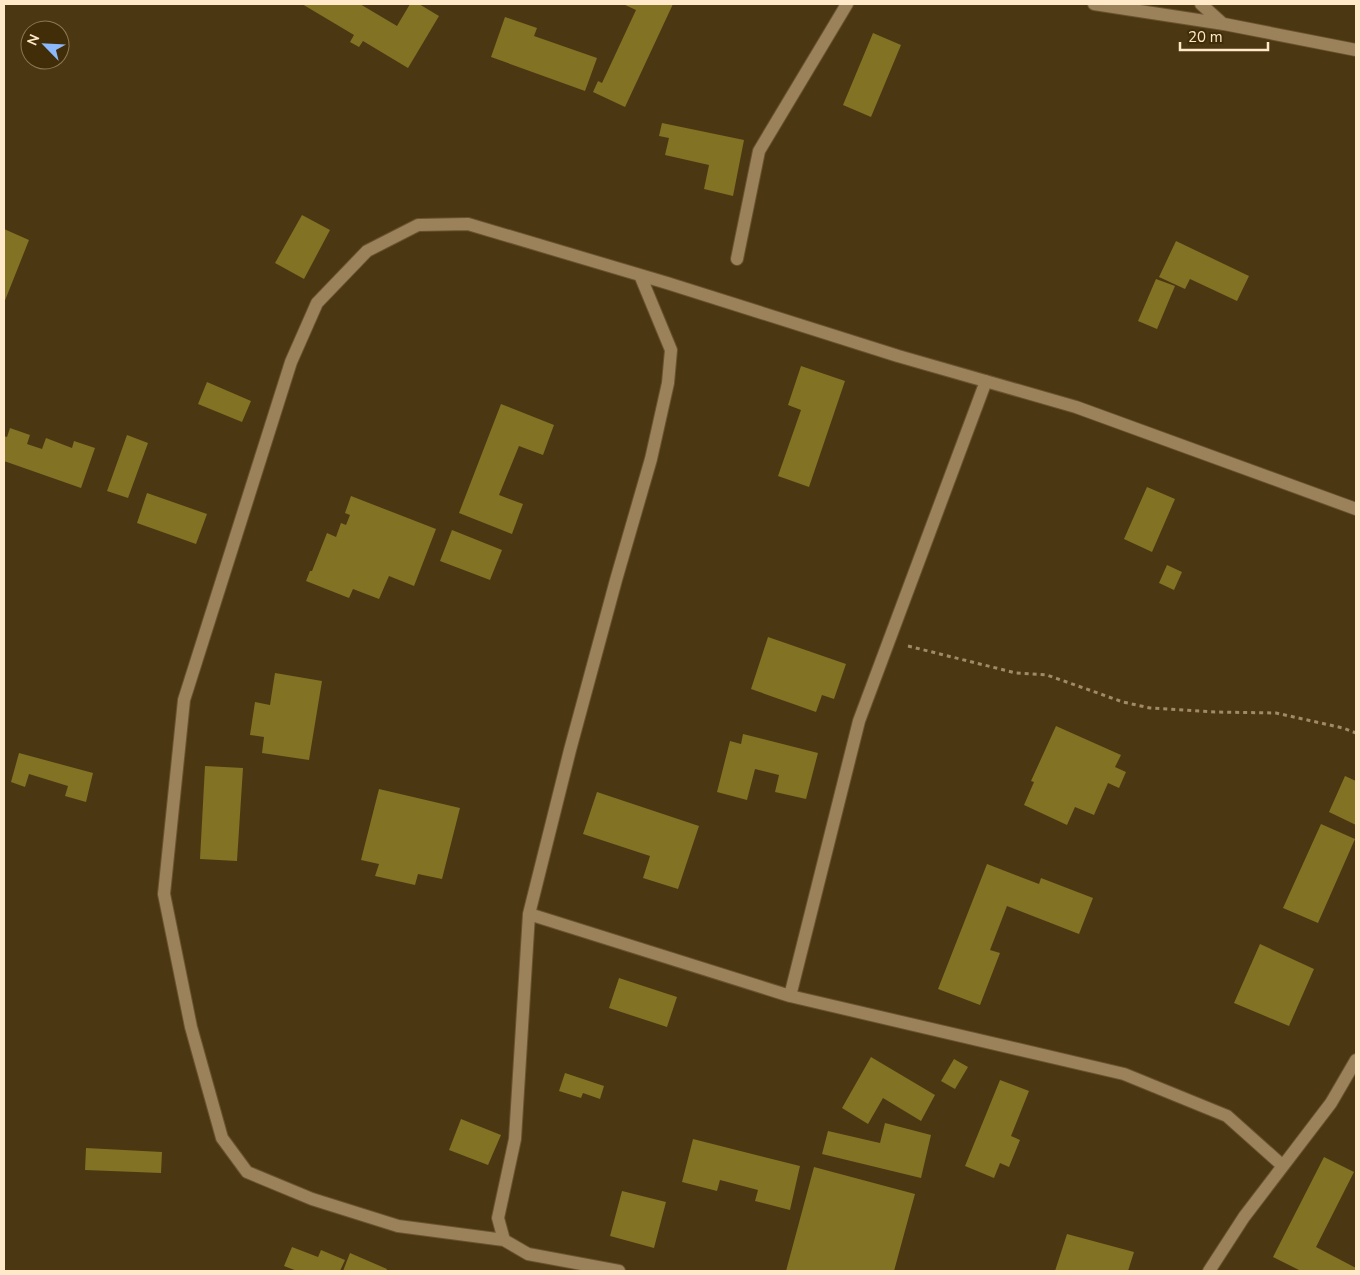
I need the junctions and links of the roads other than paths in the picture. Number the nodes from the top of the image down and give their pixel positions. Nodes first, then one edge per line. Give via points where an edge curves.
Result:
1 (847, 4) edge
2 (1094, 4) edge
3 (1201, 4) edge
4 (1224, 24) junction
5 (1356, 50) edge
6 (737, 259) dead end
7 (640, 275) junction
8 (986, 381) junction
9 (1356, 509) edge
10 (529, 914) junction
11 (790, 996) junction
12 (1356, 1060) edge
13 (1283, 1166) junction
14 (504, 1240) junction
15 (619, 1271) edge
16 (1209, 1271) edge

1 - 6 street via 759,151
2 - 4 street
3 - 4 street
4 - 5 street
7 - 8 street
7 - 10 street via 671,350 668,383 652,459 613,590
7 - 14 street via 468,224 418,225 367,251 317,303 291,362 184,700 164,894 190,1027 222,1138 247,1172 312,1199 398,1226
8 - 9 street via 1076,407
8 - 11 street via 859,721
10 - 11 street
10 - 14 street via 515,1139 498,1218
11 - 13 street via 1124,1074 1227,1116
12 - 13 street via 1331,1103
13 - 16 street
14 - 15 street via 528,1254

